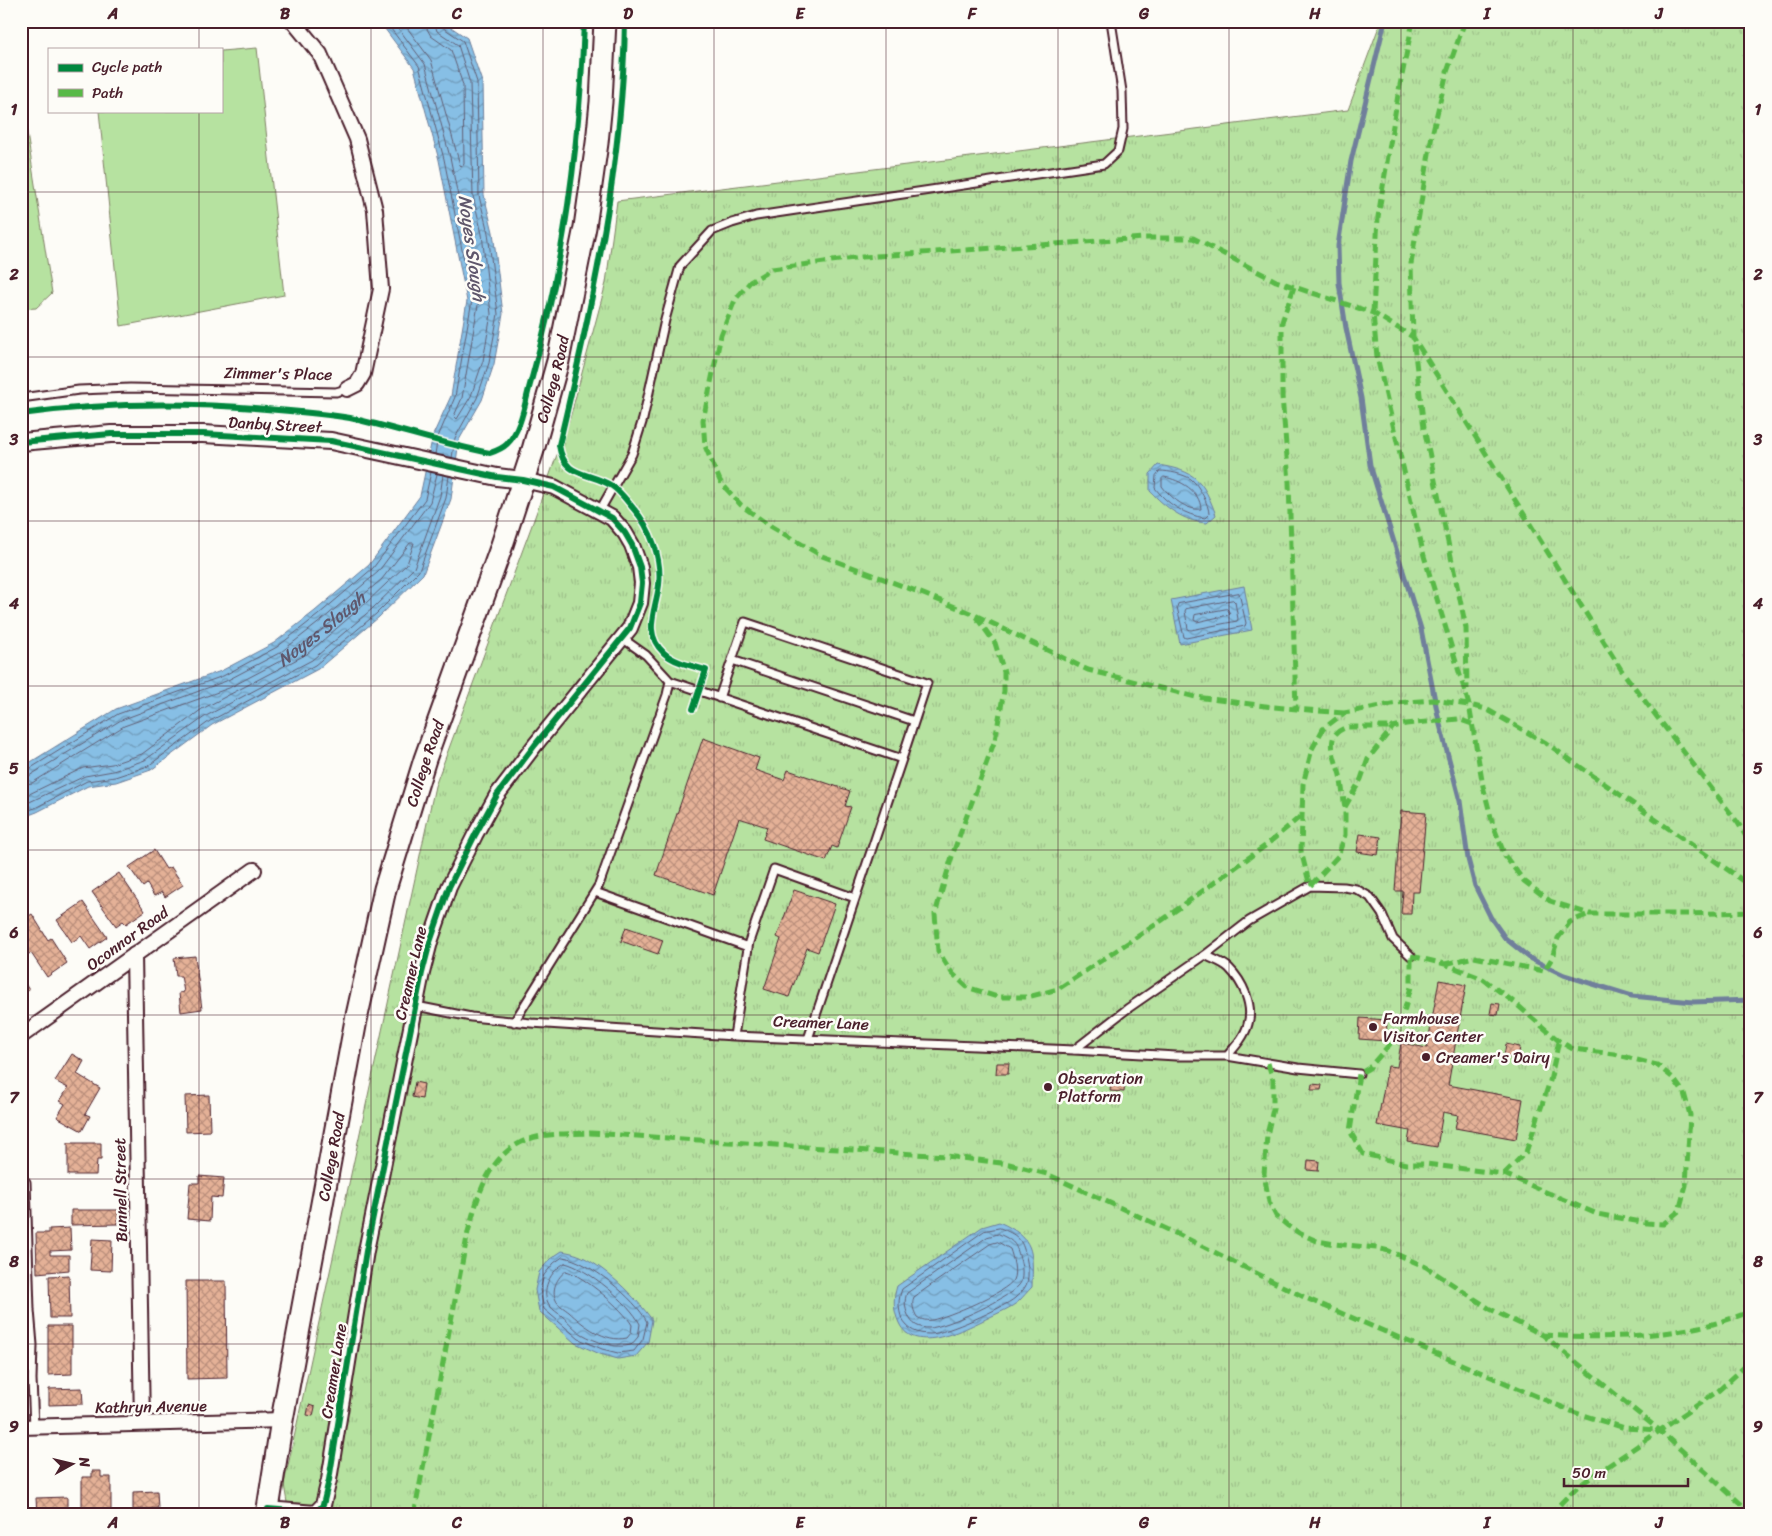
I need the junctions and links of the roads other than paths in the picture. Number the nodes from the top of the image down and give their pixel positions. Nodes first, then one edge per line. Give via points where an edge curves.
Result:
1 (293, 21) edge
2 (605, 21) edge
3 (1111, 21) edge
4 (347, 389) joint
5 (21, 398) edge
6 (21, 442) edge
7 (524, 480) junction
8 (600, 510) junction
9 (622, 638) junction
10 (732, 660) junction
11 (670, 681) junction
12 (719, 698) junction
13 (914, 721) junction
14 (902, 759) junction
15 (254, 870) dead end
16 (595, 892) junction
17 (855, 898) junction
18 (748, 947) junction
19 (134, 955) junction
20 (1205, 955) junction
21 (1411, 956) dead end
22 (416, 1006) junction
23 (514, 1022) junction
24 (21, 1036) edge
25 (734, 1036) junction
26 (808, 1039) junction
27 (1074, 1050) junction
28 (1227, 1056) junction
29 (1359, 1074) dead end
30 (26, 1182) dead end
31 (282, 1420) junction
32 (142, 1424) junction
33 (28, 1427) edge
34 (268, 1512) edge

1 - 4 street, Zimmer's Place via 320,54 328,71 357,139 375,210 381,289 363,374 357,384
2 - 7 main road, College Road via 600,110 585,227 558,361
3 - 8 lane via 1122,91 1122,129 1118,151 1104,164 756,216 732,222 712,232 680,266 632,454
4 - 5 lane, Zimmer's Place via 336,392 130,388 79,390
6 - 7 street, Danby Street via 111,434 203,434 331,441
7 - 8 street, Creamer Lane via 554,487
7 - 31 main road, College Road via 425,759 385,889 356,1020
8 - 9 street, Creamer Lane via 625,533 640,567 640,603 630,628
9 - 11 lane via 646,655
9 - 22 street, Creamer Lane via 508,780 475,835 440,911
10 - 12 lane
10 - 13 lane
10 - 13 lane via 745,622 909,676 927,683
11 - 12 lane
11 - 16 lane
12 - 14 lane
13 - 14 lane
14 - 17 lane
15 - 19 street, Oconnor Road
16 - 18 lane
16 - 23 lane
17 - 18 lane via 774,869
17 - 26 lane
18 - 25 lane
19 - 24 street, Oconnor Road
19 - 32 street, Bunnell Street
20 - 21 lane via 1248,921 1310,886 1356,889 1370,897 1393,939
20 - 27 lane
20 - 28 lane via 1228,966 1241,982 1249,1003 1249,1024
22 - 23 lane, Creamer Lane
22 - 34 street, Creamer Lane via 366,1251 323,1505 316,1513
23 - 25 lane, Creamer Lane
25 - 26 lane, Creamer Lane
26 - 27 lane, Creamer Lane
27 - 28 lane, Creamer Lane
28 - 29 lane, Creamer Lane
30 - 33 lane via 33,1346
31 - 32 street, Kathryn Avenue
31 - 34 main road, College Road
32 - 33 street, Kathryn Avenue

